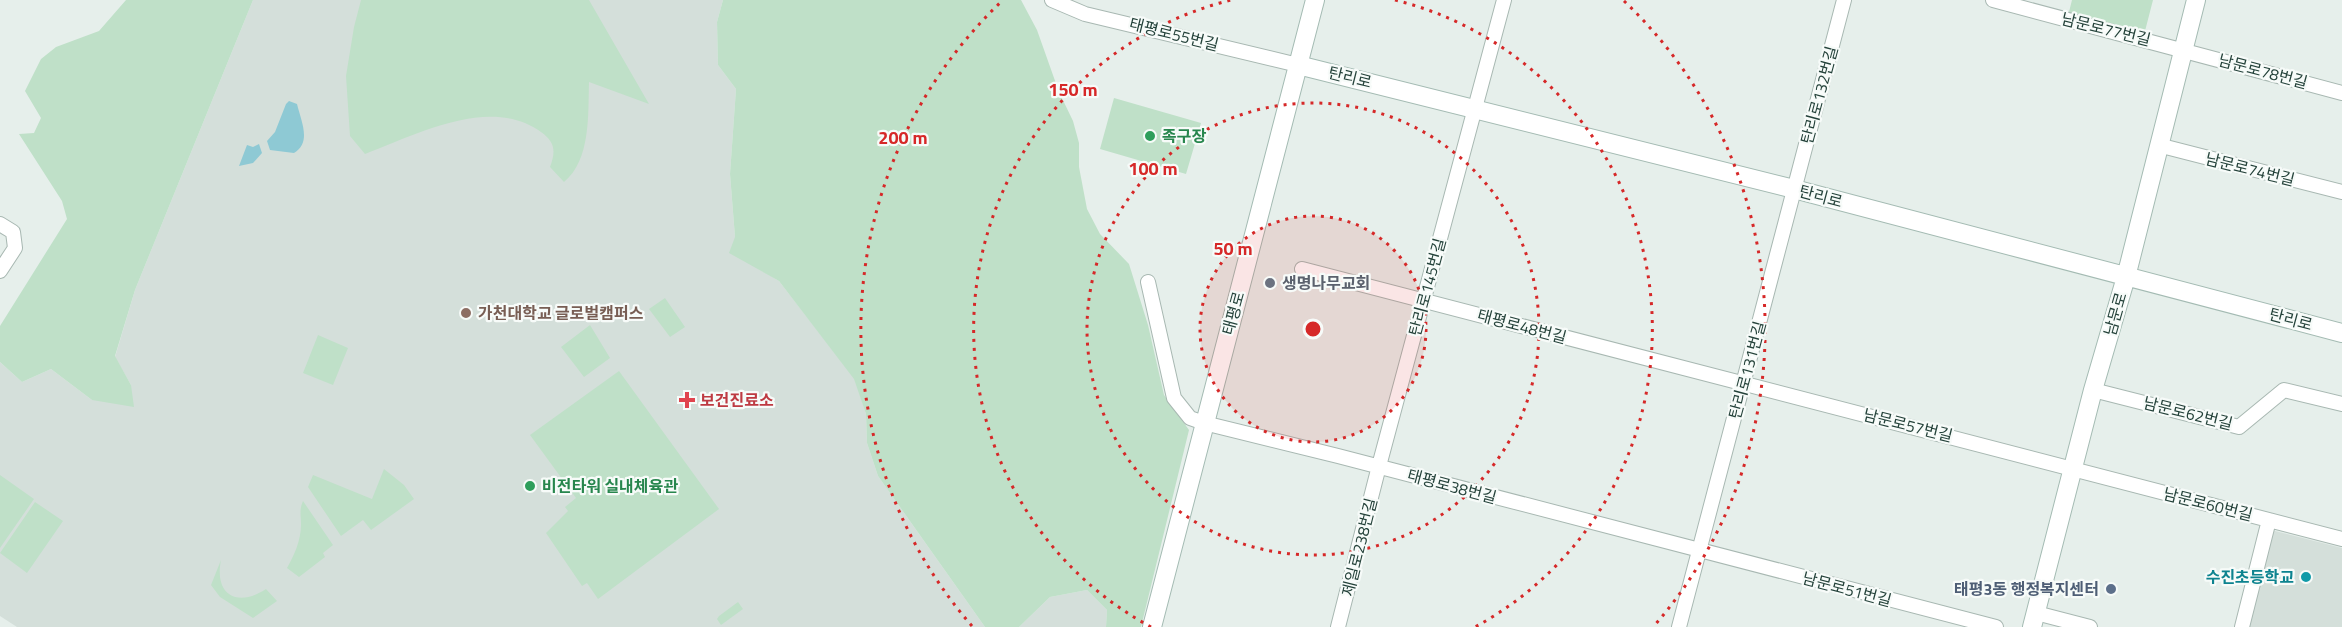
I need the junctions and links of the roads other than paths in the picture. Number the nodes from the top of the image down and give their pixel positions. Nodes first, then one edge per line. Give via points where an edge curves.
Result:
1 (1052, 0) edge
2 (1315, 0) edge
3 (1504, 0) edge
4 (1844, 0) edge
5 (1993, 0) edge
6 (2196, 0) edge
7 (2184, 49) junction
8 (1298, 65) junction
9 (2342, 93) edge
10 (1476, 109) junction
11 (2158, 145) junction
12 (1794, 189) junction
13 (2342, 192) edge
14 (0, 224) edge
15 (1302, 269) dead end
16 (0, 271) edge
17 (2126, 277) junction
18 (1148, 282) dead end
19 (1424, 301) junction
20 (2342, 333) edge
21 (1743, 383) junction
22 (2093, 390) junction
23 (2342, 404) edge
24 (1204, 423) junction
25 (1379, 466) junction
26 (2073, 470) junction
27 (2269, 520) junction
28 (2342, 539) edge
29 (1699, 551) junction
30 (2034, 620) edge
31 (1152, 627) edge
32 (1338, 627) edge
33 (1679, 627) edge
34 (1996, 627) edge
35 (2090, 627) edge
36 (2242, 627) edge

1 - 8 street, 태평로55번길 via 1085,14
2 - 8 main road, 태평로
3 - 10 street, 탄리로145번길
4 - 12 street, 탄리로132번길
5 - 7 street, 남문로77번길
6 - 7 main road, 남문로
7 - 9 street, 남문로78번길
7 - 11 main road, 남문로
8 - 10 main road, 탄리로
8 - 24 main road, 태평로
10 - 12 main road, 탄리로
10 - 19 street, 탄리로145번길
11 - 13 street, 남문로74번길
11 - 17 main road, 남문로
12 - 17 main road, 탄리로
12 - 21 street, 탄리로131번길
14 - 16 street via 13,232 15,248
15 - 19 street, 태평로48번길
17 - 20 main road, 탄리로
17 - 22 main road, 남문로
18 - 24 street via 1174,398 1190,418
19 - 21 street, 태평로48번길
19 - 25 street, 탄리로145번길
21 - 26 street, 남문로57번길
21 - 29 street, 탄리로131번길
22 - 23 street, 남문로62번길 via 2239,427 2284,390
22 - 26 main road, 남문로
24 - 25 street, 태평로38번길
24 - 31 main road, 태평로
25 - 29 street, 태평로38번길
25 - 32 street, 제일로238번길
26 - 27 street, 남문로60번길
26 - 30 main road, 남문로
27 - 28 street, 남문로60번길
27 - 36 street
29 - 33 street, 탄리로131번길
29 - 34 street, 남문로51번길
30 - 35 street

